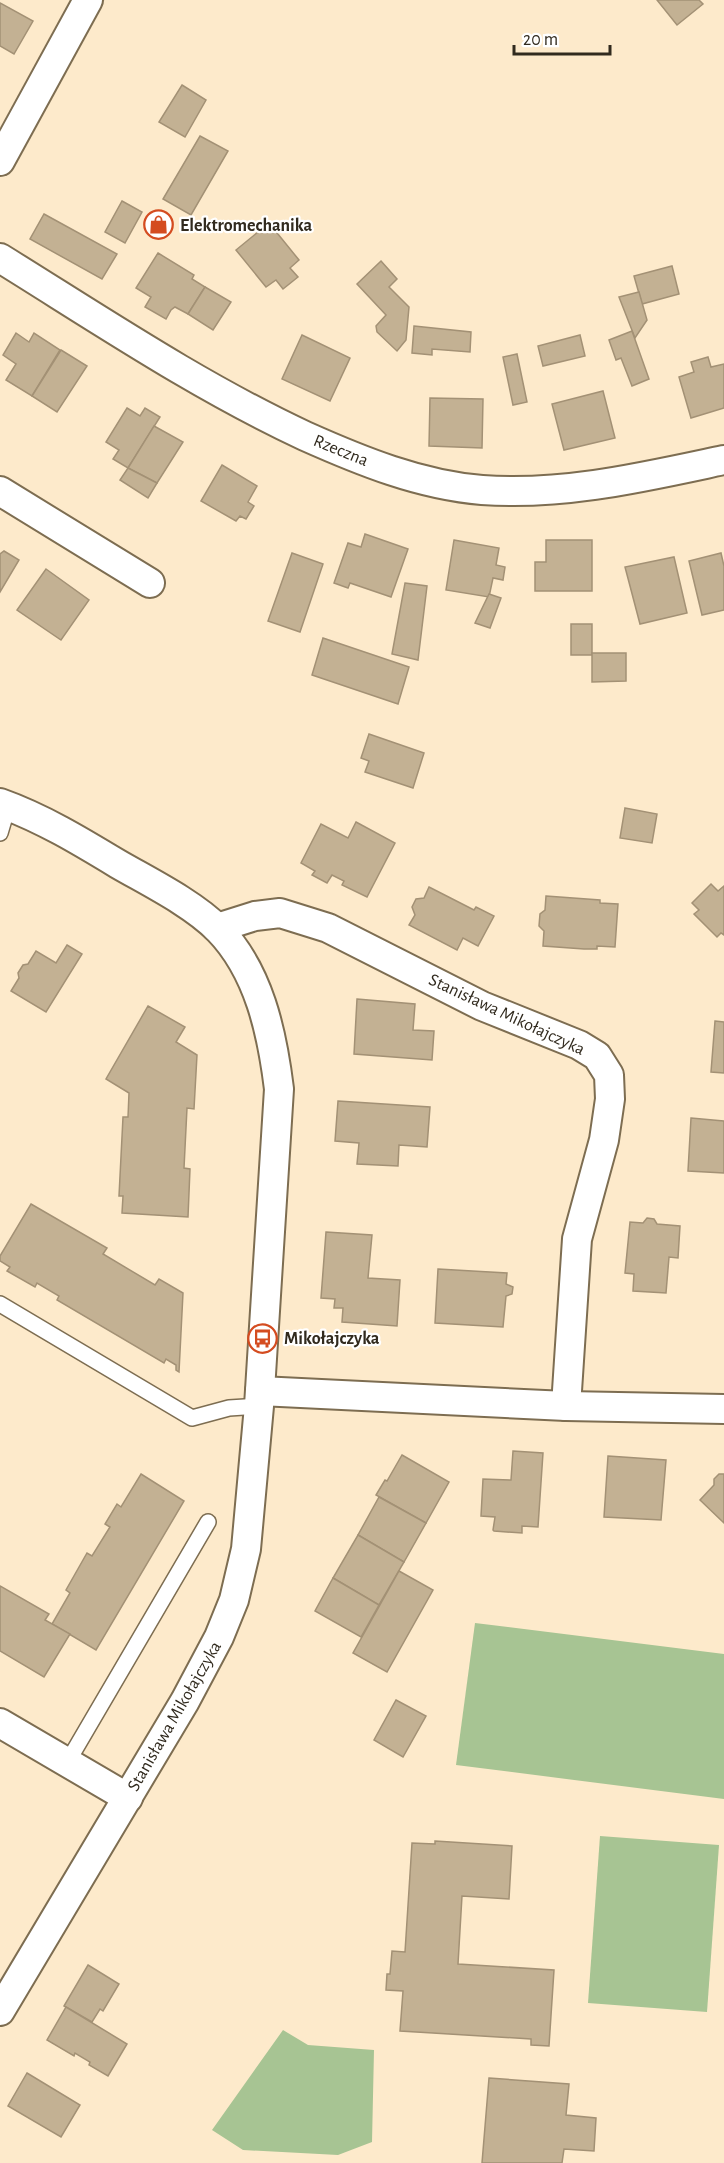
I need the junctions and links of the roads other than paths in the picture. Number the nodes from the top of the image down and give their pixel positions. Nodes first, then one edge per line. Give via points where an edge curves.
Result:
1 (88, 0) edge
2 (0, 161) edge
3 (0, 258) edge
4 (724, 460) edge
5 (0, 491) edge
6 (150, 583) dead end
7 (4, 804) edge
8 (0, 834) edge
9 (217, 928) junction
10 (0, 1305) edge
11 (259, 1399) junction
12 (566, 1406) junction
13 (724, 1409) edge
14 (208, 1522) dead end
15 (0, 1723) edge
16 (67, 1763) junction
17 (128, 1798) junction
18 (0, 2011) edge

1 - 2 street
3 - 4 street, Rzeczna via 210,387 336,450 417,478 481,490 561,489 598,486
5 - 6 street
7 - 8 lane
7 - 9 street, Stanisława Mikołajczyka via 79,840 182,902
9 - 11 street, Stanisława Mikołajczyka via 242,960 263,1007 279,1089
9 - 12 street, Stanisława Mikołajczyka via 280,913 328,928 482,1006 597,1056 609,1075 610,1100 604,1140 577,1239
10 - 11 lane via 192,1418
11 - 12 street
11 - 17 street, Stanisława Mikołajczyka via 246,1549 234,1600 190,1692
12 - 13 street
14 - 16 lane
15 - 16 street
16 - 17 street
17 - 18 street, Stanisława Mikołajczyka

